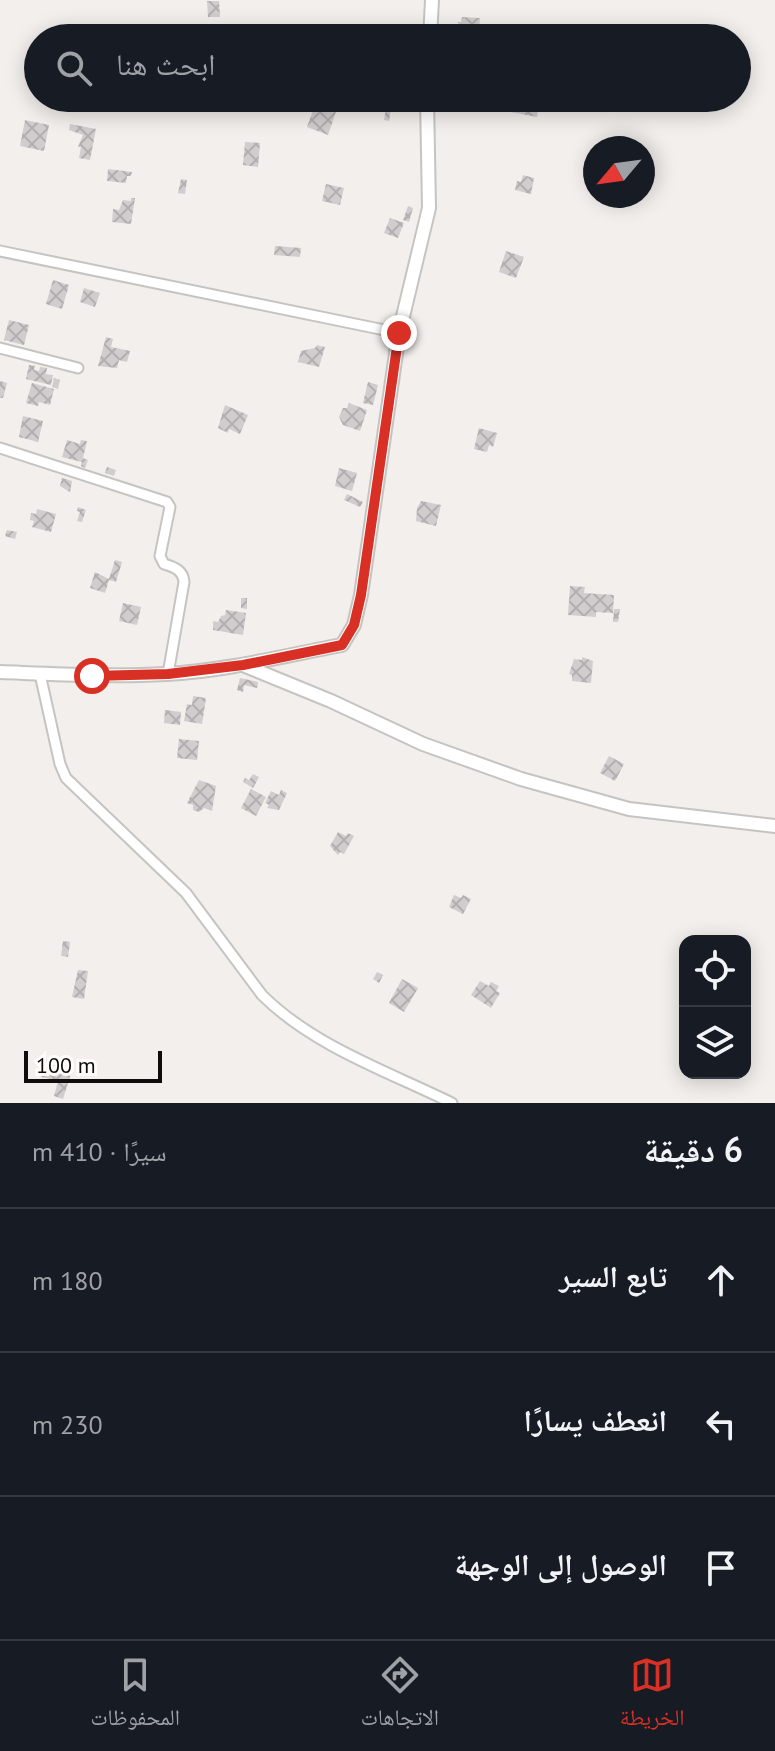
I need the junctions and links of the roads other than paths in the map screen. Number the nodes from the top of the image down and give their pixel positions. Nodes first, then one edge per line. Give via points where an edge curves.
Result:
1 (432, 0) edge
2 (431, 24) edge
3 (427, 112) edge
4 (0, 251) edge
5 (399, 333) junction
6 (0, 348) edge
7 (78, 368) dead end
8 (0, 448) edge
9 (243, 665) junction
10 (0, 672) edge
11 (40, 674) junction
12 (168, 674) junction
13 (775, 826) edge
14 (452, 1103) edge

1 - 2 street
3 - 5 street via 429,208
4 - 5 street
5 - 9 street via 354,625 342,645
6 - 7 street
8 - 12 street via 167,502 160,556 184,582
9 - 12 street
9 - 13 street via 423,744 521,779 629,809
10 - 11 street
11 - 12 street
11 - 14 street via 66,778 186,893 262,995 325,1040

